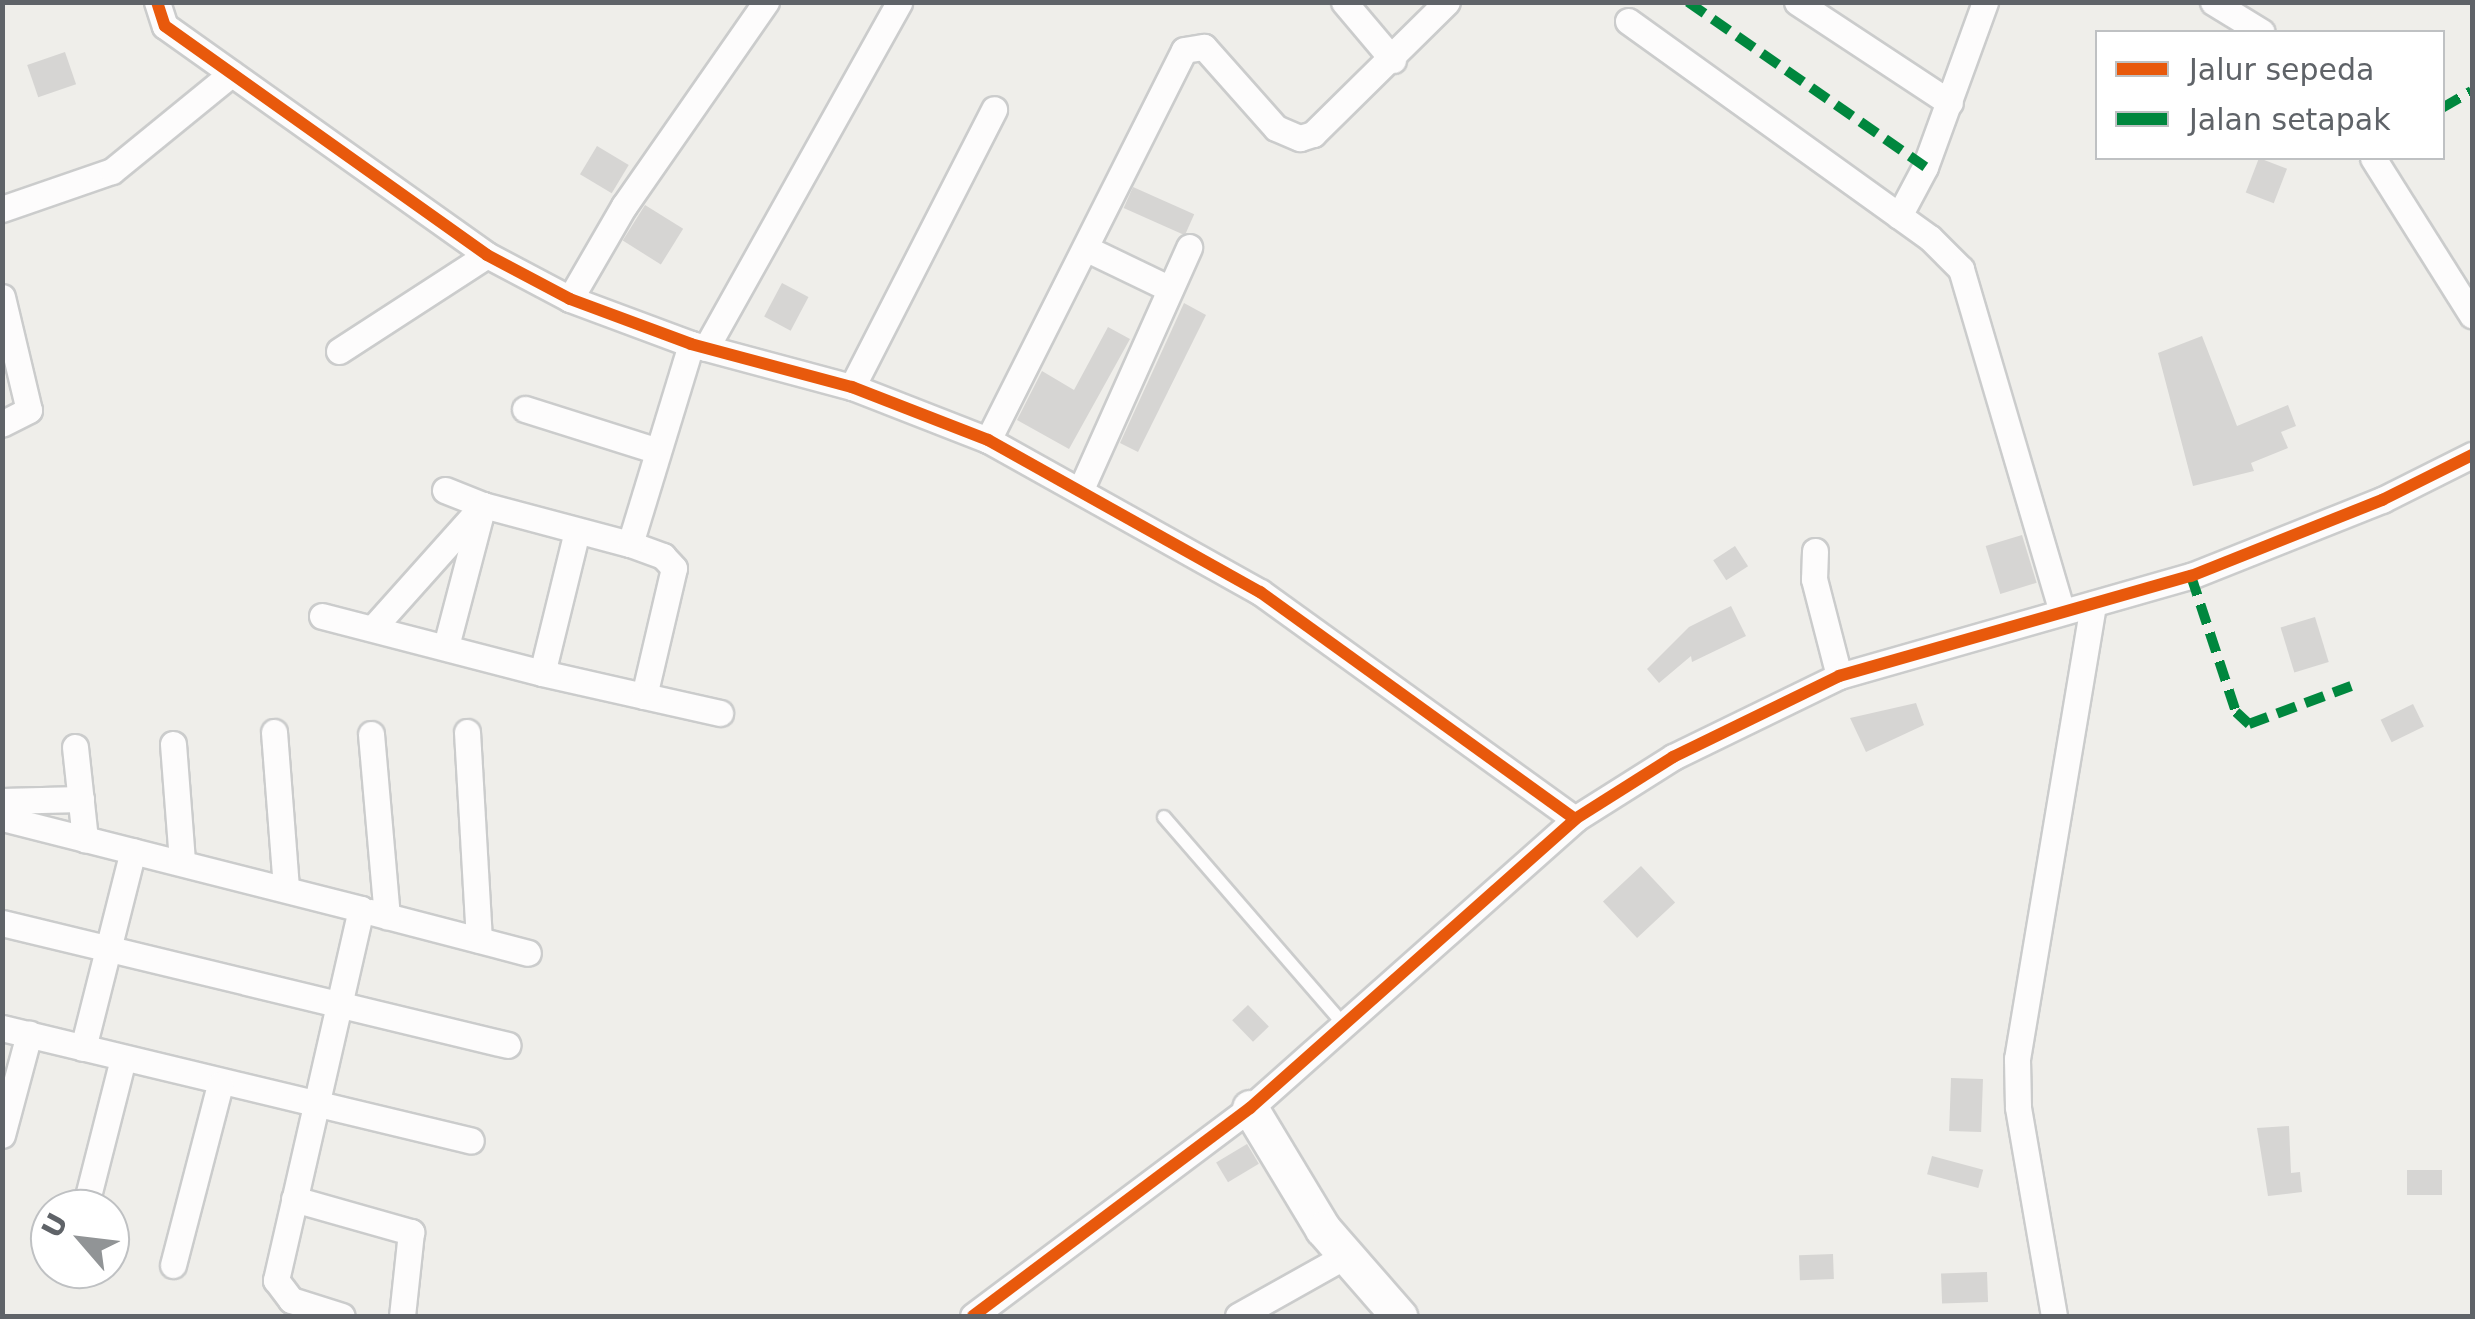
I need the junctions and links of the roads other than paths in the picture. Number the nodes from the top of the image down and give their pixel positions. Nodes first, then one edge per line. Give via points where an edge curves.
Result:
1 (157, 2) edge
2 (766, 2) edge
3 (899, 2) edge
4 (1344, 2) edge
5 (1447, 2) edge
6 (1797, 2) edge
7 (1986, 2) edge
8 (2213, 2) edge
9 (1628, 20) dead end
10 (2259, 30) edge
11 (1394, 60) junction
12 (231, 74) junction
13 (1950, 103) junction
14 (994, 109) dead end
15 (2374, 160) edge
16 (2, 209) edge
17 (1899, 216) junction
18 (1088, 248) junction
19 (1189, 248) dead end
20 (487, 255) junction
21 (1170, 289) junction
22 (2, 296) edge
23 (570, 299) junction
24 (2472, 315) edge
25 (698, 347) junction
26 (340, 352) dead end
27 (852, 388) junction
28 (524, 409) dead end
29 (2, 424) edge
30 (988, 440) junction
31 (658, 450) junction
32 (2472, 456) edge
33 (1081, 489) junction
34 (445, 490) dead end
35 (483, 505) junction
36 (577, 531) junction
37 (630, 544) junction
38 (1815, 551) dead end
39 (2093, 604) junction
40 (2061, 609) junction
41 (322, 616) dead end
42 (372, 628) junction
43 (446, 646) junction
44 (542, 672) junction
45 (1838, 676) junction
46 (644, 696) junction
47 (720, 712) dead end
48 (274, 732) dead end
49 (467, 732) dead end
50 (371, 734) dead end
51 (173, 744) dead end
52 (75, 747) dead end
53 (80, 799) junction
54 (2, 801) edge
55 (1164, 816) dead end
56 (2, 818) edge
57 (1575, 819) junction
58 (85, 839) junction
59 (133, 851) junction
60 (182, 862) junction
61 (286, 887) junction
62 (374, 913) junction
63 (2, 923) edge
64 (479, 940) junction
65 (109, 950) junction
66 (528, 952) dead end
67 (339, 1007) junction
68 (1344, 1024) junction
69 (2, 1028) edge
70 (29, 1034) junction
71 (508, 1045) dead end
72 (83, 1048) junction
73 (123, 1058) junction
74 (220, 1084) junction
75 (316, 1106) junction
76 (1250, 1108) junction
77 (2, 1135) edge
78 (470, 1140) dead end
79 (90, 1189) edge
80 (294, 1198) junction
81 (1344, 1256) junction
82 (173, 1265) dead end
83 (1015, 1305) edge
84 (338, 1316) edge
85 (402, 1316) edge
86 (973, 1316) edge
87 (1238, 1316) edge
88 (1399, 1316) edge
89 (2054, 1316) edge

1 - 12 street via 165,26
2 - 23 street via 624,206
3 - 25 street
4 - 11 street
5 - 11 street
6 - 13 street
7 - 13 street
8 - 10 street
9 - 17 street
11 - 18 street via 1314,134 1300,138 1276,128 1204,46 1188,47
12 - 16 street via 112,171
12 - 20 street
13 - 17 street
14 - 27 street
15 - 24 street
17 - 40 street via 1962,269
18 - 21 street
18 - 30 street
19 - 21 street
20 - 23 street
20 - 26 street
21 - 33 street
22 - 29 street via 29,410
23 - 25 street
25 - 27 street
25 - 31 street
27 - 30 street
28 - 31 street
30 - 33 street
31 - 37 street
32 - 39 street via 2192,576
33 - 57 street via 1260,592
34 - 35 street
35 - 36 street
35 - 42 street
35 - 43 street
36 - 37 street
36 - 44 street
37 - 46 street via 663,556 674,568
38 - 45 street via 1814,579
39 - 40 street
39 - 89 street via 2017,1059 2018,1107
40 - 45 street
41 - 42 street
42 - 43 street
43 - 44 street
44 - 46 street
45 - 57 street via 1673,757
46 - 47 street
48 - 61 street
49 - 64 street
50 - 62 street
51 - 60 street
52 - 53 street
53 - 54 street
53 - 58 street
55 - 68 lane
56 - 58 street
57 - 68 street
58 - 59 street
59 - 60 street
59 - 65 street
60 - 61 street
61 - 62 street
62 - 64 street
62 - 67 street
63 - 65 street
64 - 66 street
65 - 67 street
65 - 72 street
67 - 71 street
67 - 75 street
68 - 76 street
69 - 70 street
70 - 72 street
70 - 77 street
72 - 73 street
73 - 74 street
73 - 79 street
74 - 75 street
74 - 82 street
75 - 78 street
75 - 80 street
76 - 81 street
76 - 83 street
80 - 84 street via 278,1288
80 - 85 street via 410,1230
81 - 87 street
81 - 88 street
83 - 86 street

